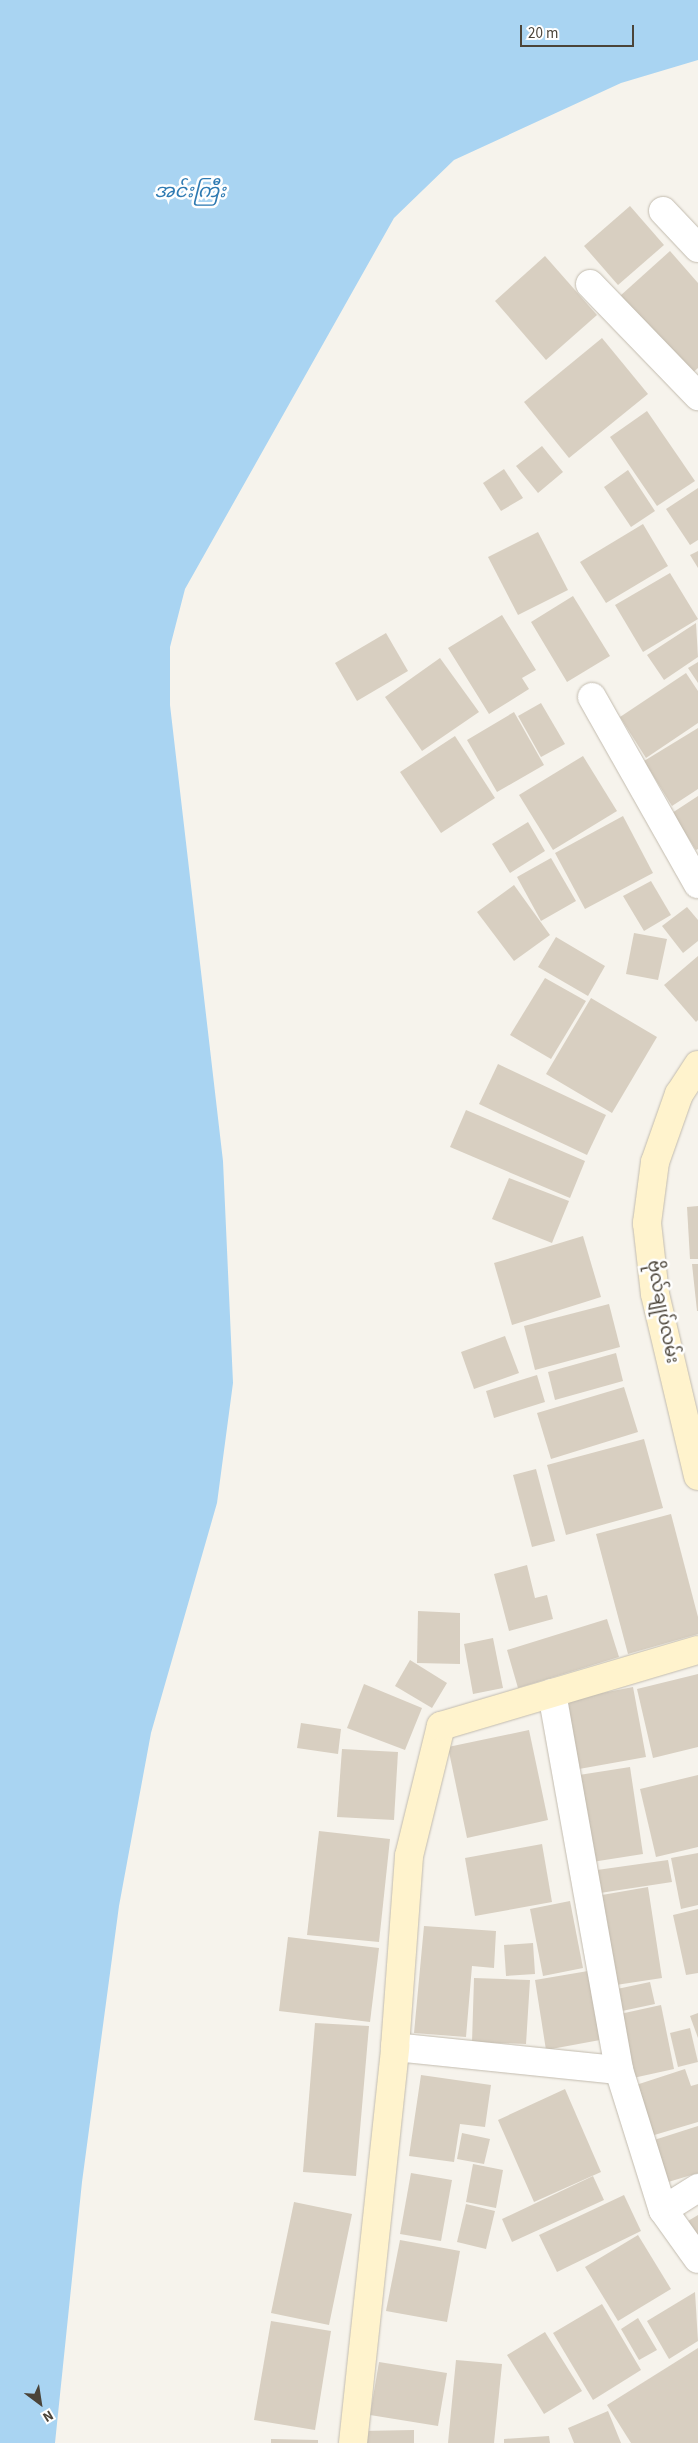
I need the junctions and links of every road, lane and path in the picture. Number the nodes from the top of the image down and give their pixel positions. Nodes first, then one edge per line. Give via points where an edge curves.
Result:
1 (663, 211) dead end
2 (698, 248) edge
3 (590, 284) dead end
4 (698, 396) edge
5 (592, 697) dead end
6 (698, 884) edge
7 (698, 1065) edge
8 (698, 1476) edge
9 (698, 1650) edge
10 (552, 1693) junction
11 (395, 2047) junction
12 (619, 2070) junction
13 (698, 2188) edge
14 (663, 2210) junction
15 (698, 2259) edge
16 (353, 2443) edge

1 - 2 street
3 - 4 street
5 - 6 street
7 - 8 street, ဗိုလ်‌ချုပ်‌လမ်း via 679,1094 654,1162 648,1223 655,1294
9 - 10 street
10 - 11 street via 441,1726 409,1856
10 - 12 street
11 - 12 street
11 - 16 street
12 - 14 street
13 - 14 street
14 - 15 street

